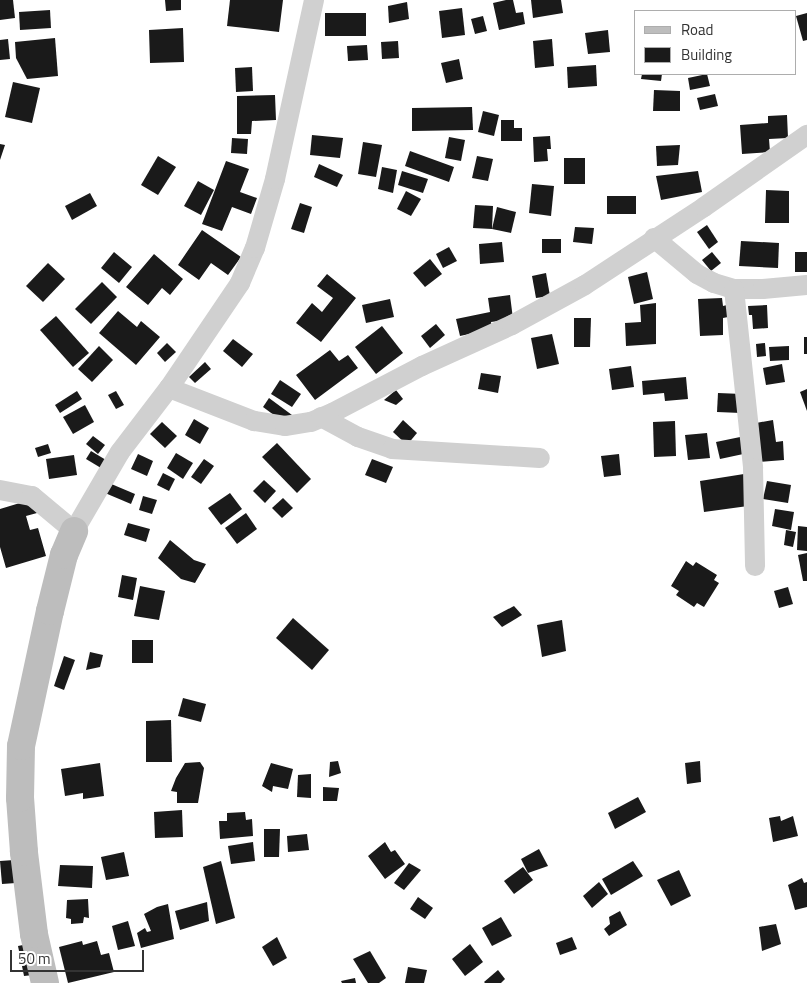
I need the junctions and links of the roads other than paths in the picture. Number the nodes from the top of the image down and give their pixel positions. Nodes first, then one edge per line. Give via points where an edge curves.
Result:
1 (314, 0) edge
2 (807, 135) edge
3 (654, 238) junction
4 (807, 285) edge
5 (734, 289) junction
6 (169, 388) junction
7 (322, 417) junction
8 (540, 458) dead end
9 (0, 490) edge
10 (74, 531) junction
11 (755, 566) dead end
12 (45, 983) edge

1 - 6 street via 274,180 255,248 240,283
2 - 3 street
3 - 5 street via 697,274 714,284
3 - 7 street via 585,285 520,321
4 - 5 street
5 - 11 street via 753,468
6 - 7 street via 254,421 285,426
6 - 10 street via 120,452
7 - 8 street via 358,437 392,449
9 - 10 street via 32,496
10 - 12 street via 64,554 50,610 22,746 20,798 24,852 34,934

